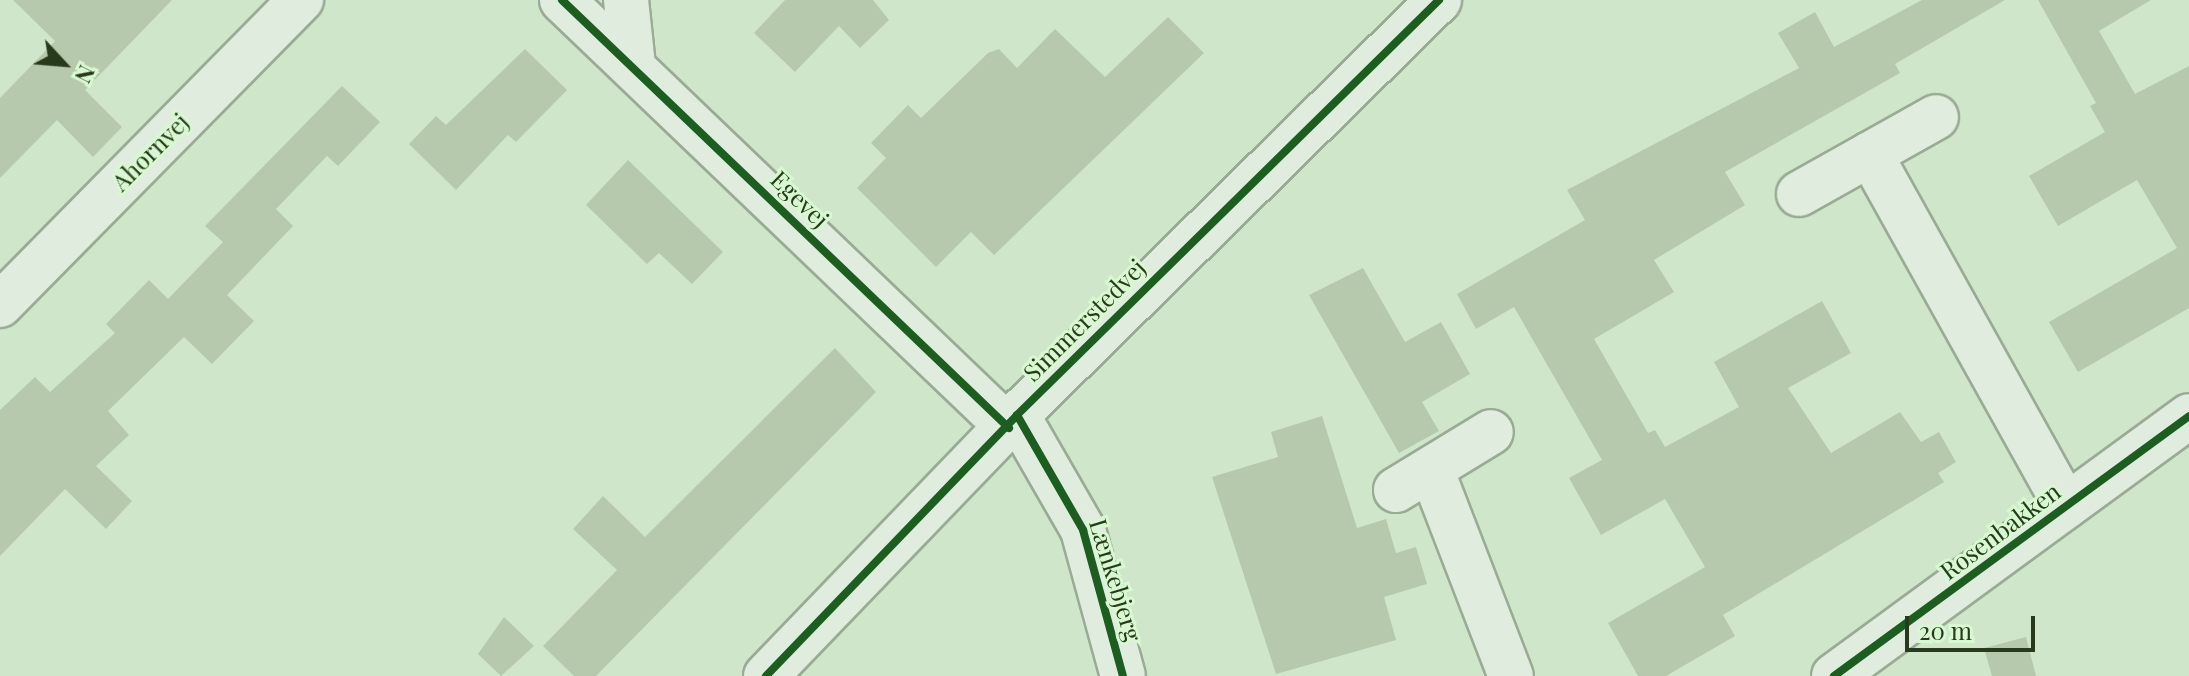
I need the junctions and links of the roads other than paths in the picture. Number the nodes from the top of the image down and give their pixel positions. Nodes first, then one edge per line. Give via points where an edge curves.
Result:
1 (301, 0) edge
2 (562, 0) edge
3 (626, 0) edge
4 (1439, 0) edge
5 (633, 66) junction
6 (1936, 117) dead end
7 (1870, 154) junction
8 (1799, 194) dead end
9 (0, 305) edge
10 (2189, 416) edge
11 (1013, 422) junction
12 (1491, 432) dead end
13 (2066, 506) junction
14 (766, 676) edge
15 (1123, 676) edge
16 (1511, 676) edge
17 (1834, 676) edge

1 - 9 street, Ahornvej
2 - 5 street, Egevej
3 - 5 street
4 - 11 street, Simmerstedvej
5 - 11 street, Egevej
6 - 7 street
7 - 8 street
7 - 13 street, Rosenbakken
10 - 13 street, Rosenbakken
11 - 14 street, Simmerstedvej
11 - 15 street, Lænkebjerg via 1083,530
12 - 16 street via 1413,480
13 - 17 street, Rosenbakken

